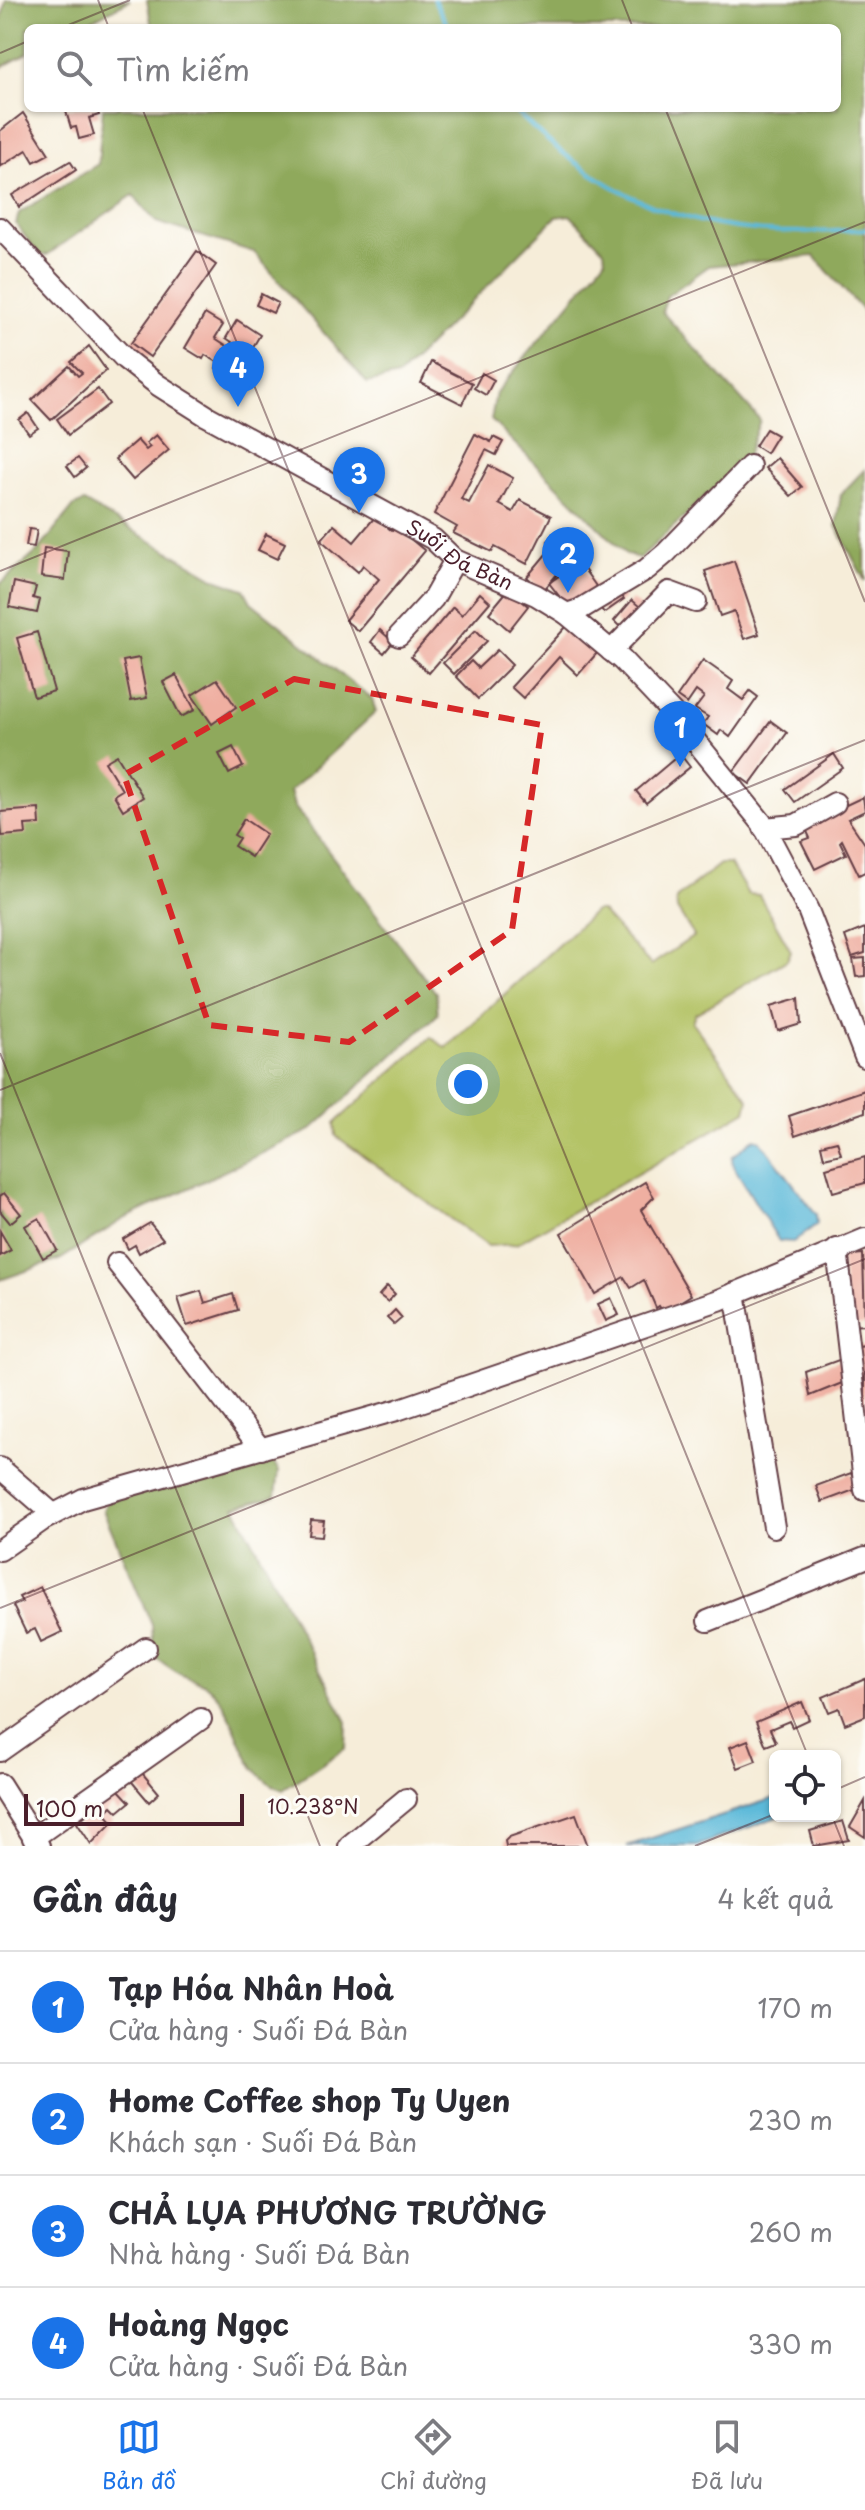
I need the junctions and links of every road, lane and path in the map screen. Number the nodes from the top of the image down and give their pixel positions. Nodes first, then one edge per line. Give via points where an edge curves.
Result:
1 (0, 228) edge
2 (750, 466) dead end
3 (455, 560) junction
4 (696, 602) dead end
5 (567, 614) junction
6 (399, 636) dead end
7 (611, 651) junction
8 (835, 803) dead end
9 (764, 828) junction
10 (865, 1057) edge
11 (865, 1239) edge
12 (837, 1249) junction
13 (117, 1263) dead end
14 (735, 1293) junction
15 (261, 1449) junction
16 (0, 1468) edge
17 (865, 1490) edge
18 (53, 1514) junction
19 (774, 1527) dead end
20 (0, 1550) edge
21 (865, 1558) edge
22 (708, 1621) dead end
23 (146, 1648) dead end
24 (201, 1719) dead end
25 (0, 1751) edge
26 (0, 1784) edge
27 (406, 1799) dead end
28 (36, 1842) edge
29 (349, 1846) edge

1 - 3 street, Suối Đá Bàn via 125,359 158,385 433,539
2 - 5 street via 647,569
3 - 5 street, Suối Đá Bàn
3 - 6 street via 433,599
4 - 7 street via 669,592
5 - 7 street, Suối Đá Bàn
7 - 9 street, Suối Đá Bàn via 676,717
8 - 9 street via 796,825
9 - 10 street, Suối Đá Bàn via 808,910
11 - 12 street
12 - 14 street
12 - 17 street
13 - 15 street
14 - 15 street via 397,1410
14 - 19 street
15 - 18 street via 83,1499
16 - 18 street
18 - 20 street
21 - 22 street
23 - 25 street
24 - 28 street
26 - 28 street
27 - 29 street

